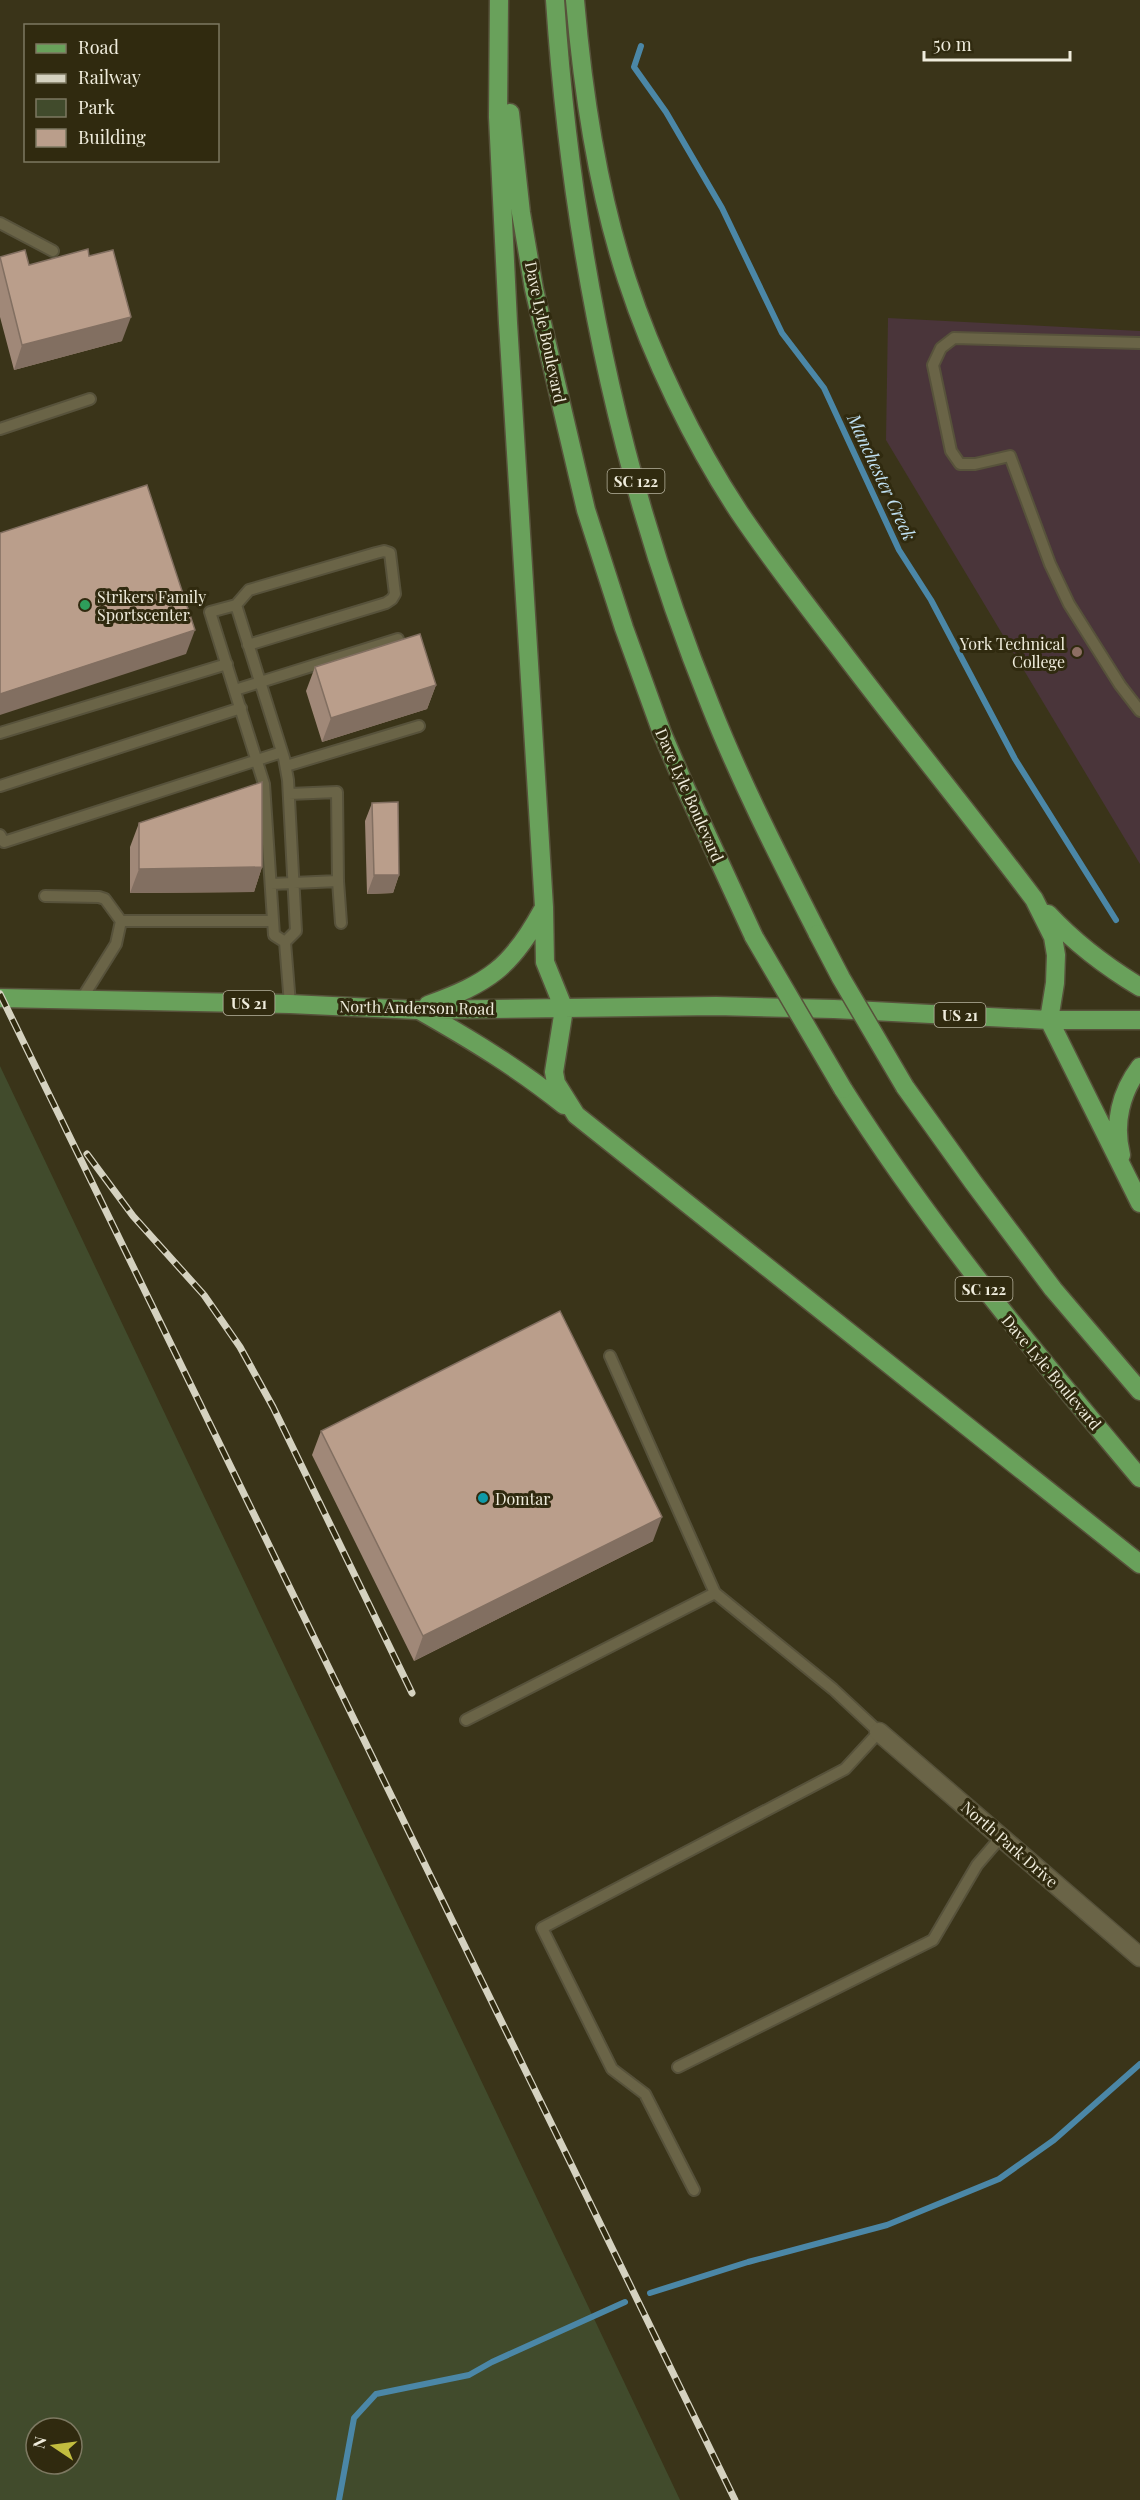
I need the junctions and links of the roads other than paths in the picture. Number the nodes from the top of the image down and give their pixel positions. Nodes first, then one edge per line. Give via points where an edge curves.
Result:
1 (501, 0) edge
2 (555, 0) edge
3 (575, 0) edge
4 (0, 223) edge
5 (53, 251) dead end
6 (1140, 344) edge
7 (90, 399) dead end
8 (0, 429) edge
9 (236, 605) junction
10 (398, 639) edge
11 (248, 645) junction
12 (226, 664) junction
13 (260, 682) junction
14 (235, 690) junction
15 (241, 708) junction
16 (1140, 711) edge
17 (419, 726) dead end
18 (0, 733) edge
19 (282, 752) junction
20 (257, 759) junction
21 (286, 766) junction
22 (0, 786) edge
23 (289, 794) junction
24 (2, 839) edge
25 (338, 881) junction
26 (294, 883) junction
27 (271, 884) junction
28 (45, 896) dead end
29 (1034, 899) junction
30 (544, 907) junction
31 (121, 921) junction
32 (273, 921) junction
33 (340, 923) dead end
34 (285, 942) junction
35 (1140, 987) edge
36 (0, 998) edge
37 (81, 1000) junction
38 (290, 1004) junction
39 (564, 1009) junction
40 (417, 1010) junction
41 (1048, 1020) junction
42 (1140, 1020) edge
43 (1140, 1067) edge
44 (576, 1115) junction
45 (1125, 1175) junction
46 (1140, 1203) edge
47 (610, 1356) dead end
48 (1140, 1391) edge
49 (1140, 1478) edge
50 (1140, 1564) edge
51 (715, 1593) junction
52 (466, 1720) dead end
53 (879, 1732) junction
54 (1001, 1837) junction
55 (1140, 1957) edge
56 (678, 2067) dead end
57 (694, 2190) dead end

1 - 30 main road via 498,117 507,312
1 - 49 main road, Dave Lyle Boulevard / SC 122, bridge via 511,130 534,289 586,510 624,628 686,789 754,937 843,1089 957,1254
2 - 48 main road, SC 122, bridge via 562,104 608,374 642,506 711,707 760,819 818,934 905,1087 1053,1288
3 - 29 main road via 583,84 613,232 647,335 687,421 738,511 787,579
4 - 5 lane
6 - 16 lane via 954,338 941,348 933,365 951,451 960,464 1010,456 1069,604
7 - 8 lane
9 - 11 lane
9 - 11 lane via 249,590 376,553 390,553 392,558 395,594 386,603
9 - 12 lane via 210,612
10 - 13 lane
11 - 13 lane
12 - 14 lane
12 - 18 lane
13 - 14 lane
13 - 19 lane
14 - 15 lane
15 - 20 lane
15 - 22 lane
17 - 21 lane
19 - 20 lane
19 - 21 lane
20 - 24 lane
20 - 27 lane via 264,784
21 - 23 lane
23 - 25 lane via 337,792
23 - 26 lane
25 - 26 lane
25 - 33 lane
26 - 27 lane
26 - 34 lane via 296,931
27 - 32 lane
28 - 31 lane via 99,897 111,905
29 - 35 main road via 1074,942
29 - 41 main road via 1053,937 1056,955
30 - 39 main road via 545,962
30 - 40 main road via 520,949 490,976
31 - 32 lane
31 - 37 lane via 116,944
32 - 34 lane via 274,934
34 - 38 lane
36 - 37 main road, North Anderson Road / US 21
37 - 38 main road, North Anderson Road / US 21
38 - 40 main road, North Anderson Road / US 21
39 - 40 main road, North Anderson Road / US 21
39 - 41 main road, North Anderson Road / US 21 via 716,1006
39 - 44 main road via 554,1072 556,1083
40 - 44 main road via 506,1061
41 - 42 main road, US 21
41 - 45 main road
43 - 45 main road via 1128,1082 1117,1127
44 - 50 main road
45 - 46 main road
47 - 51 lane
51 - 52 lane
51 - 53 lane via 834,1689
53 - 54 street, North Park Drive
53 - 57 lane via 845,1769 542,1928 612,2068 645,2094
54 - 55 street, North Park Drive
54 - 56 lane via 977,1865 933,1940

